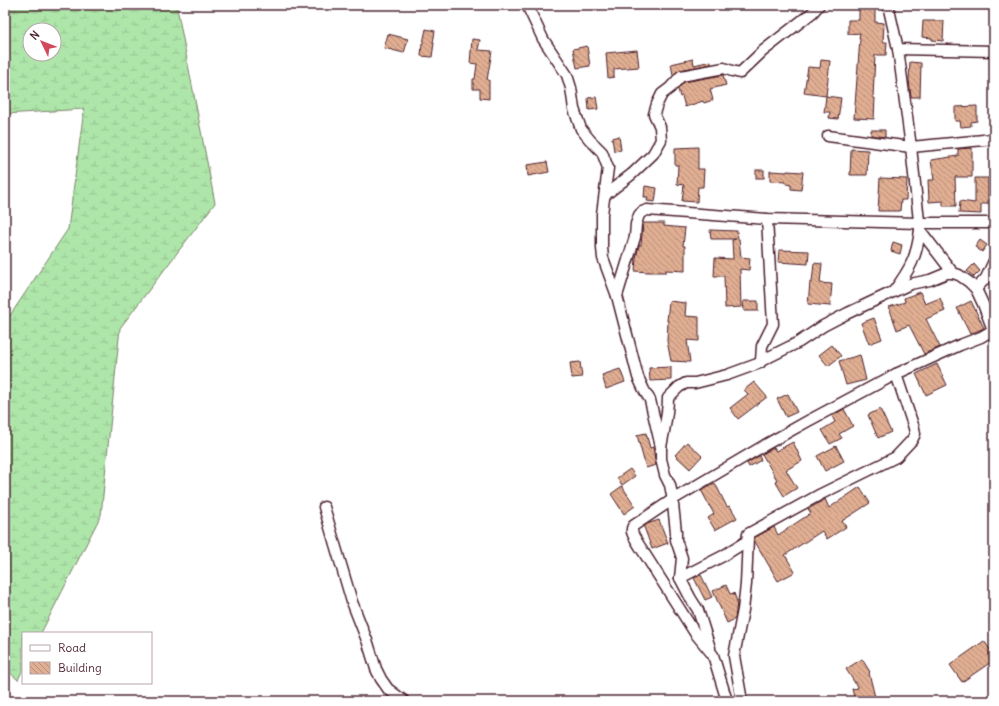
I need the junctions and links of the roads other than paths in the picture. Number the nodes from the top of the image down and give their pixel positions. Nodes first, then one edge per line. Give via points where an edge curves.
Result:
1 (527, 5) edge
2 (819, 5) edge
3 (888, 5) edge
4 (898, 49) junction
5 (994, 52) edge
6 (828, 136) dead end
7 (994, 139) edge
8 (911, 147) junction
9 (604, 195) junction
10 (767, 219) junction
11 (994, 223) edge
12 (919, 227) junction
13 (994, 261) edge
14 (953, 273) junction
15 (976, 289) junction
16 (892, 293) junction
17 (617, 296) junction
18 (994, 331) edge
19 (761, 361) junction
20 (896, 374) junction
21 (661, 447) junction
22 (672, 500) junction
23 (324, 507) dead end
24 (748, 534) junction
25 (680, 578) junction
26 (713, 655) junction
27 (726, 699) edge
28 (404, 701) edge
29 (742, 701) edge

1 - 9 street via 543,39 567,75 581,129 602,152 605,159 608,168
2 - 9 street via 740,73 724,68 681,76 662,94 657,104 654,114 660,127 661,140 653,154
3 - 4 street
4 - 5 street
4 - 8 street
6 - 8 street
7 - 8 street
8 - 12 street
9 - 17 street via 603,258
10 - 12 street
10 - 17 street via 647,210 642,212 636,224 635,237
10 - 19 street via 773,324 762,346
11 - 12 street
12 - 14 street
12 - 16 street via 919,243 910,268
13 - 15 street via 986,278
14 - 15 street
14 - 16 street via 910,284
15 - 18 street
16 - 19 street via 848,313
17 - 21 street via 638,377 650,400
18 - 20 street
19 - 21 street via 727,375 686,383 679,387 668,398
20 - 22 street via 765,445
20 - 24 street via 914,428 912,440 896,457
21 - 22 street via 661,459
22 - 25 street via 676,540 682,558
22 - 26 street via 631,529 680,611
23 - 28 street via 352,602 376,669 388,689
24 - 25 street via 746,542
24 - 29 street via 746,584 734,656
25 - 26 street via 698,610
26 - 27 street

